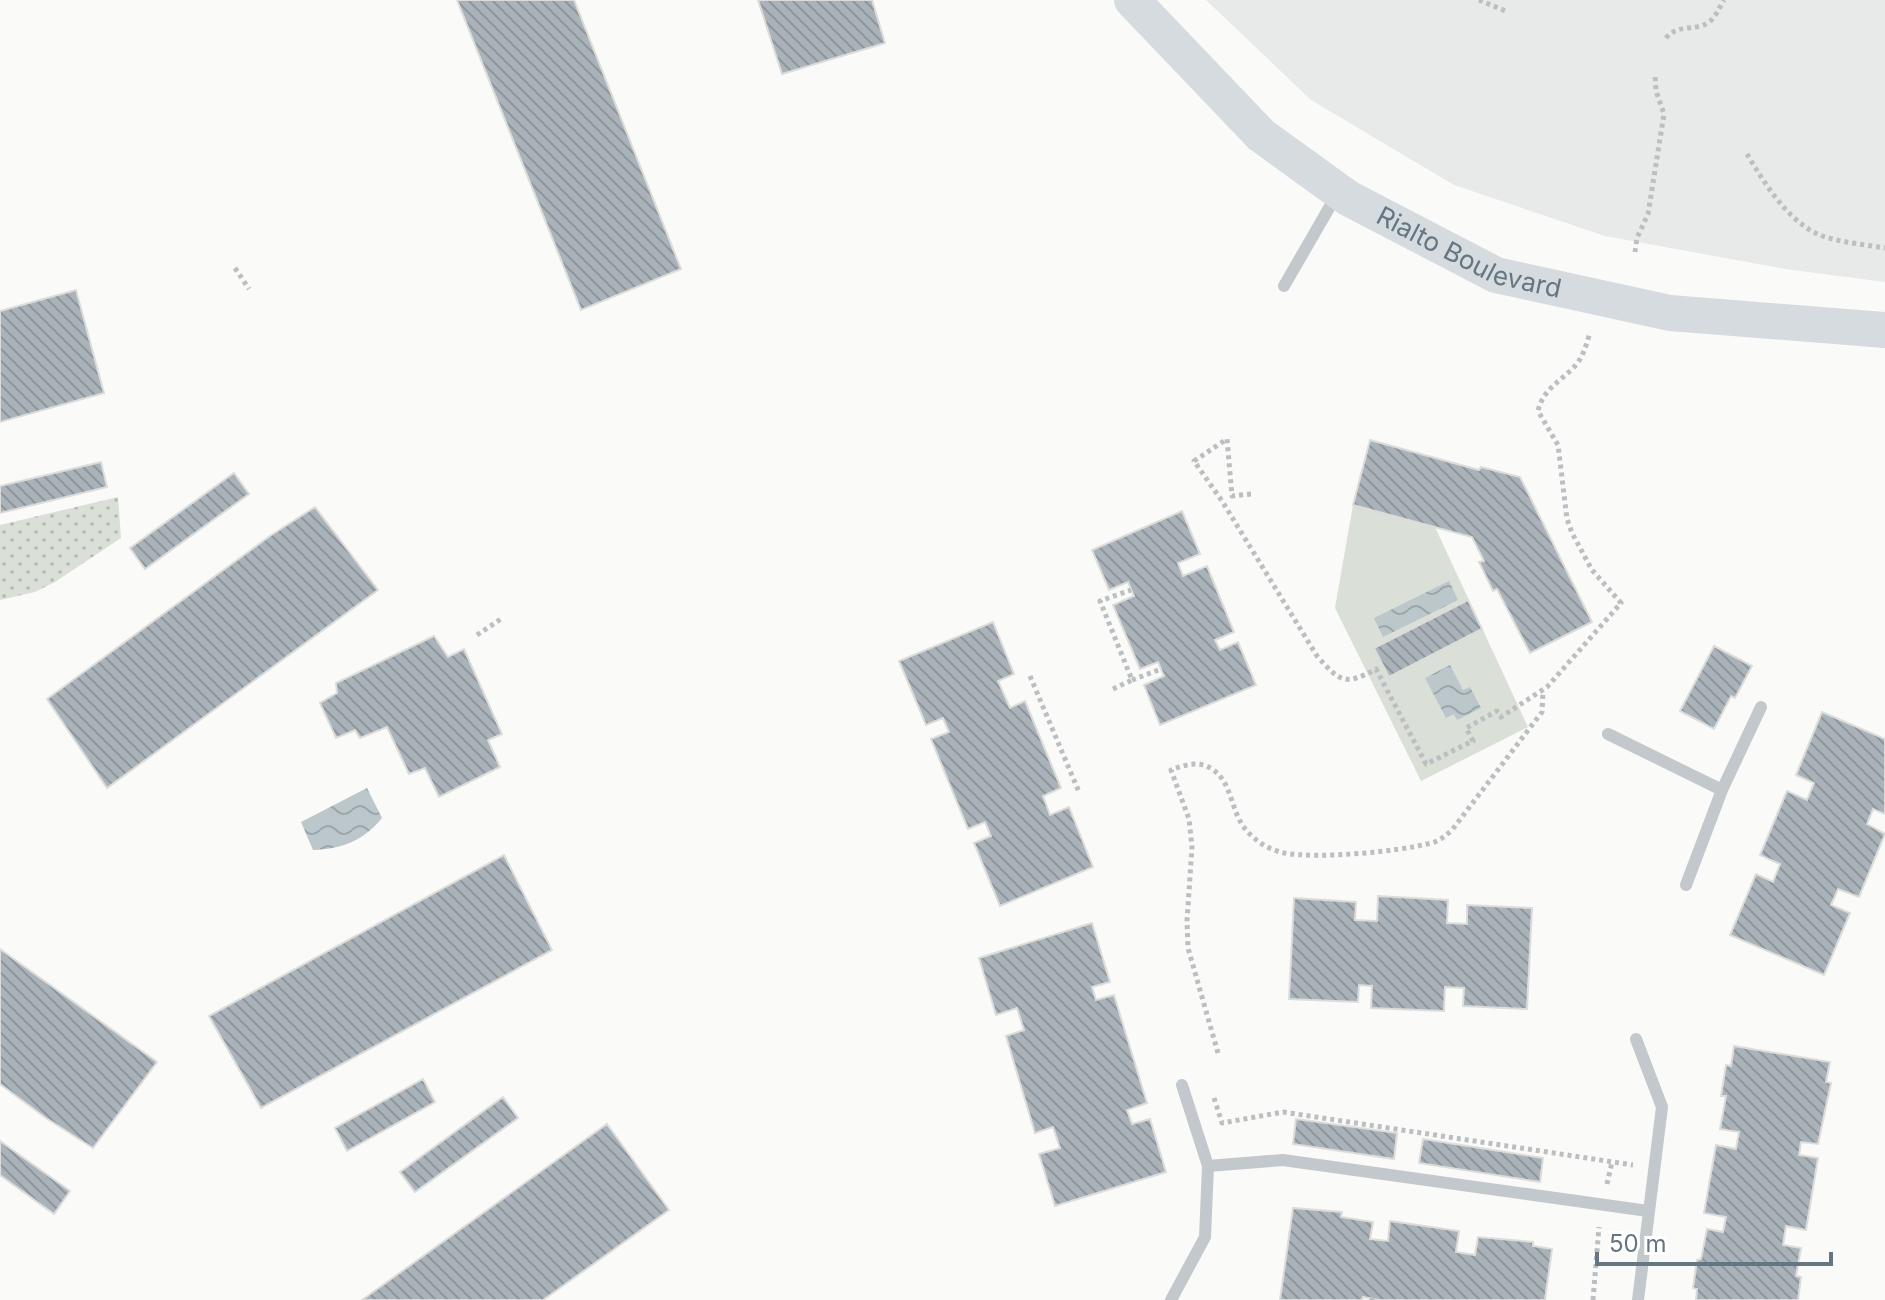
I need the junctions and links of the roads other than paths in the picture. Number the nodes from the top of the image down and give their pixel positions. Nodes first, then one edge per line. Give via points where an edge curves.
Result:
1 (1132, 0) edge
2 (1339, 191) junction
3 (1284, 286) dead end
4 (1885, 330) edge
5 (1761, 707) dead end
6 (1608, 734) dead end
7 (1722, 790) junction
8 (1686, 885) dead end
9 (1636, 1039) dead end
10 (1182, 1085) dead end
11 (1208, 1166) junction
12 (1648, 1211) junction
13 (1171, 1300) edge
14 (1638, 1300) edge

1 - 2 street, Rialto Boulevard via 1261,135
2 - 3 lane
2 - 4 street, Rialto Boulevard via 1496,275 1670,313
5 - 7 lane
6 - 7 lane
7 - 8 lane
9 - 12 lane via 1662,1107
10 - 11 lane
11 - 12 lane via 1283,1160
11 - 13 lane via 1205,1237
12 - 14 lane

